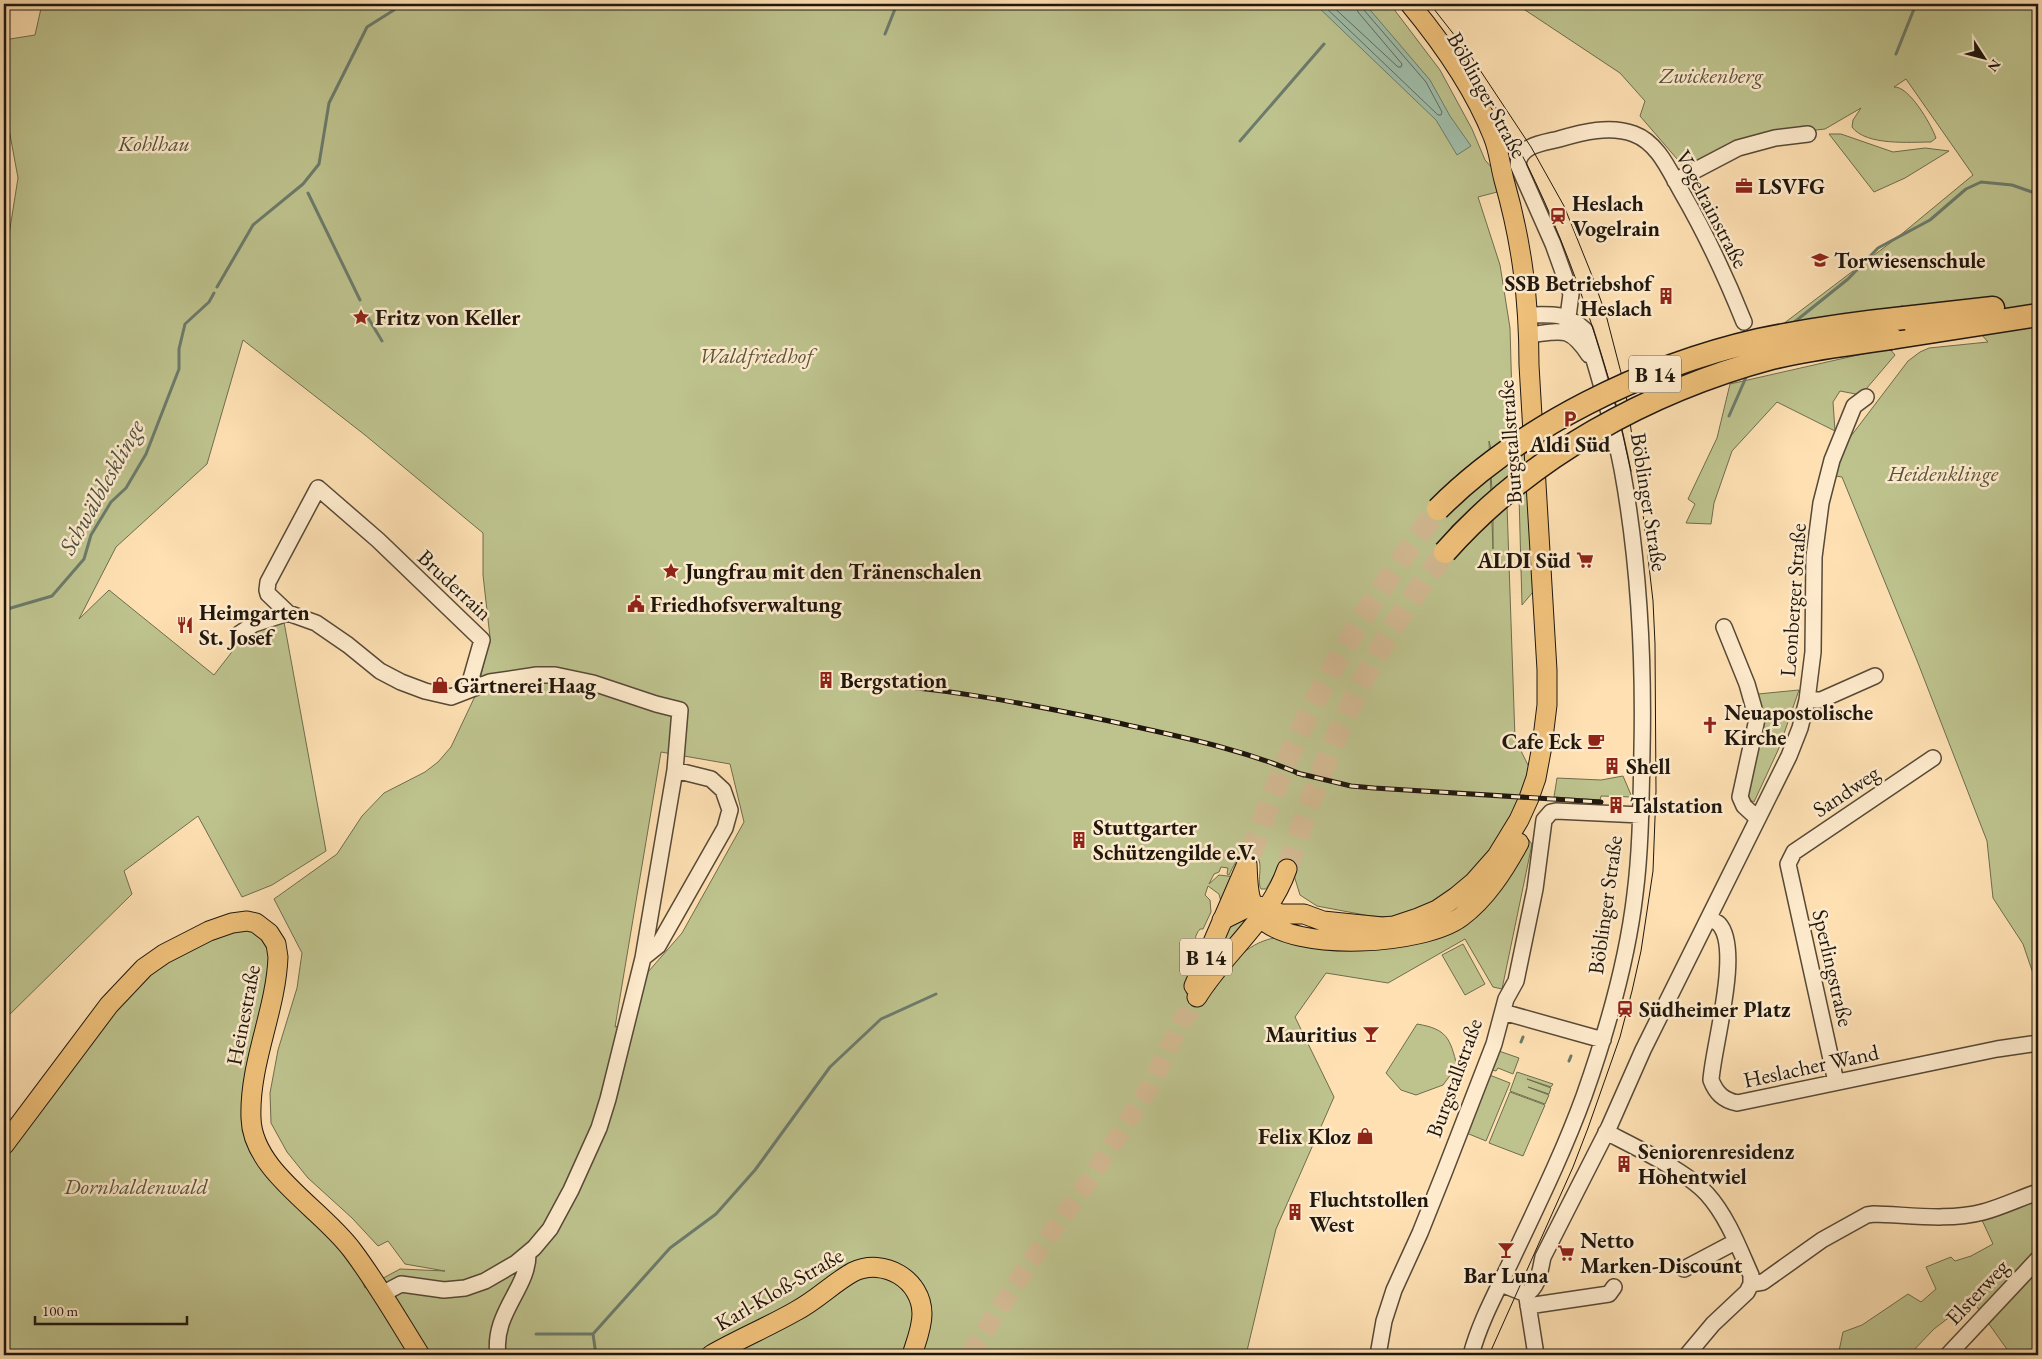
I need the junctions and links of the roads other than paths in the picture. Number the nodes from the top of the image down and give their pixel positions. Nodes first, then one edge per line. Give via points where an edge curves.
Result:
1 (1400, 4) edge
2 (1410, 4) edge
3 (1808, 134) dead end
4 (1538, 145) joint
5 (1503, 178) junction
6 (1676, 181) junction
7 (2038, 300) edge
8 (1529, 315) junction
9 (2038, 315) edge
10 (1744, 322) dead end
11 (1567, 325) junction
12 (1529, 335) junction
13 (1866, 397) dead end
14 (1438, 509) tunnel mouth
15 (1445, 552) tunnel mouth
16 (288, 613) junction
17 (1724, 627) dead end
18 (239, 634) dead end
19 (1875, 676) dead end
20 (468, 689) junction
21 (1807, 700) junction
22 (1547, 705) junction
23 (1933, 758) dead end
24 (675, 770) junction
25 (1641, 815) junction
26 (1757, 818) junction
27 (1788, 864) joint
28 (1260, 911) junction
29 (1304, 914) junction
30 (1710, 919) junction
31 (1222, 920) junction
32 (1281, 932) junction
33 (1236, 945) junction
34 (642, 958) junction
35 (1503, 1012) junction
36 (1603, 1040) junction
37 (2038, 1043) edge
38 (1836, 1082) junction
39 (1606, 1132) junction
40 (4, 1145) edge
41 (2038, 1192) edge
42 (1735, 1242) junction
43 (528, 1253) junction
44 (2038, 1259) edge
45 (1684, 1269) dead end
46 (1501, 1284) junction
47 (1750, 1284) junction
48 (1614, 1287) dead end
49 (382, 1294) junction
50 (1527, 1300) junction
51 (420, 1355) edge
52 (498, 1355) edge
53 (711, 1355) edge
54 (912, 1355) edge
55 (1378, 1355) edge
56 (1471, 1355) edge
57 (1536, 1355) edge
58 (1687, 1355) edge
59 (1948, 1355) edge

1 - 5 main road, Böblinger Straße via 1430,41 1469,104
2 - 5 main road, Böblinger Straße via 1453,62 1479,107 1494,137
3 - 6 street via 1775,138 1738,148
4 - 6 street, Vogelrainstraße via 1610,128 1621,130 1646,140
4 - 11 street, Böblinger Straße via 1521,153 1518,165 1571,294
5 - 8 main road, Burgstallstraße via 1515,220
6 - 10 street, Vogelrainstraße via 1720,263
7 - 14 highway, B 14, bridge via 1806,331 1686,362 1633,382 1584,406 1506,452
8 - 11 street via 1560,315
8 - 12 main road, Burgstallstraße
9 - 15 highway, B 14, bridge via 1774,358 1687,386 1599,428 1529,474 1468,526
11 - 12 street
11 - 25 street, Böblinger Straße via 1595,365 1622,466 1638,584 1644,703
12 - 22 main road, Burgstallstraße
13 - 21 street, Leonberger Straße via 1854,406 1832,460 1821,503 1814,557 1813,652
16 - 18 street via 254,624
16 - 20 street, Bruderrain via 316,623 380,671 401,682 451,697
16 - 20 street, Bruderrain via 268,594 268,582 318,488 378,540 482,640
17 - 26 street via 1757,719 1740,797 1744,806
19 - 21 street via 1821,700
20 - 24 street via 517,677 555,675 593,683 680,710
21 - 26 street, Leonberger Straße via 1789,756
22 - 29 main road, Burgstallstraße via 1538,772 1525,808 1497,856 1466,890 1437,910 1394,926 1373,928 1323,921
22 - 32 main road, Burgstallstraße via 1550,722 1546,768 1528,825 1509,862 1471,909 1444,927 1392,939 1339,940
23 - 27 street, Sandweg via 1794,852
24 - 34 street
24 - 34 street via 711,779 723,790 730,810 725,828 658,946
25 - 35 street, Burgstallstraße via 1551,812 1544,820 1535,889 1516,981
25 - 36 street, Böblinger Straße via 1635,897
26 - 30 street, Leonberger Straße
27 - 38 street, Sperlingstraße
28 - 29 main road, Burgstallstraße
28 - 29 main road, B 14 via 1286,872 1285,887 1290,902
28 - 31 main road via 1239,911
28 - 31 main road, B 14 via 1249,891 1248,860
28 - 32 main road, Burgstallstraße
28 - 33 main road, B 14
30 - 38 street, Heslacher Wand via 1719,924 1725,936 1728,956 1724,1005 1712,1068 1714,1088 1723,1098 1737,1103
30 - 39 street, Leonberger Straße via 1643,1050
31 - 33 main road, B 14 via 1194,995
32 - 33 main road
34 - 43 street via 616,1071 599,1128 550,1229
35 - 36 street
35 - 55 street, Burgstallstraße via 1450,1158 1394,1290
36 - 46 street, Böblinger Straße via 1556,1166
37 - 38 street, Heslacher Wand
39 - 42 street via 1658,1160 1706,1193
39 - 50 street via 1543,1257 1539,1276
40 - 49 main road, Heinestraße via 97,1021 144,968 164,954 209,932 240,921 256,924 269,933 278,957 253,1088 251,1117 254,1137 270,1166 342,1237
41 - 47 street via 1973,1214 1867,1216 1822,1240 1764,1282
42 - 45 street
42 - 47 street via 1751,1275
43 - 49 street via 485,1281 465,1288 444,1290 401,1284
43 - 52 street via 523,1278 501,1323
44 - 59 street, Elsterweg
46 - 50 street
46 - 56 street, Böblinger Straße
47 - 58 street via 1747,1292 1713,1324
48 - 50 street via 1609,1294
49 - 51 main road, Heinestraße
50 - 57 street
53 - 54 main road, Karl-Kloß-Straße via 799,1310 854,1272 868,1268 880,1268 903,1276 914,1289 920,1301 921,1321

